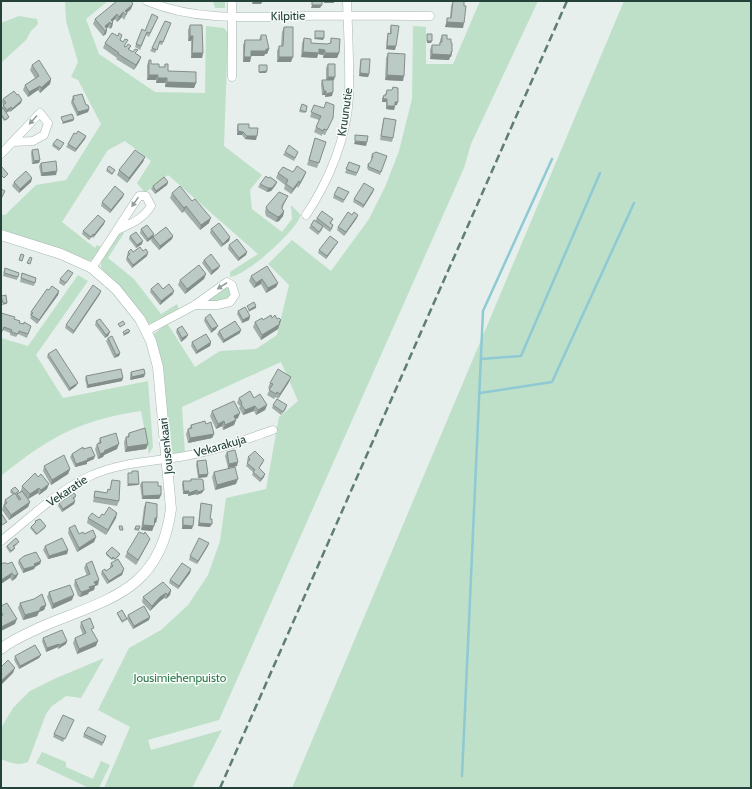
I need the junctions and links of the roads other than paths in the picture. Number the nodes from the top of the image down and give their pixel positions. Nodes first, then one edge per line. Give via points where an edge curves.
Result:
1 (147, 1) edge
2 (232, 1) edge
3 (348, 1) edge
4 (348, 15) junction
5 (430, 16) dead end
6 (232, 17) junction
7 (232, 77) dead end
8 (14, 142) dead end
9 (1, 154) edge
10 (306, 215) dead end
11 (117, 230) dead end
12 (1, 235) edge
13 (92, 268) junction
14 (195, 305) junction
15 (146, 331) junction
16 (273, 430) dead end
17 (167, 459) junction
18 (1, 541) edge
19 (1, 649) edge

1 - 6 street, Kilpitie via 165,9 192,15
2 - 6 street
3 - 4 street, Kruunutie
4 - 5 street, Kilpitie
4 - 6 street, Kilpitie
4 - 10 street, Kruunutie via 349,97 342,139 319,194
6 - 7 street
8 - 9 street
11 - 13 street
12 - 13 street, Jousenkaari via 61,254
13 - 15 street, Jousenkaari via 124,298
14 -> 14 street via 230,302 235,295 232,285 227,282
14 - 15 street
15 - 17 street, Jousenkaari via 160,375
16 - 17 street, Vekarakuja via 222,448
17 - 18 street, Vekaratie via 120,465 88,476
17 - 19 street, Jousenkaari via 171,504 169,527 159,554 146,572 132,586 112,598 24,635

